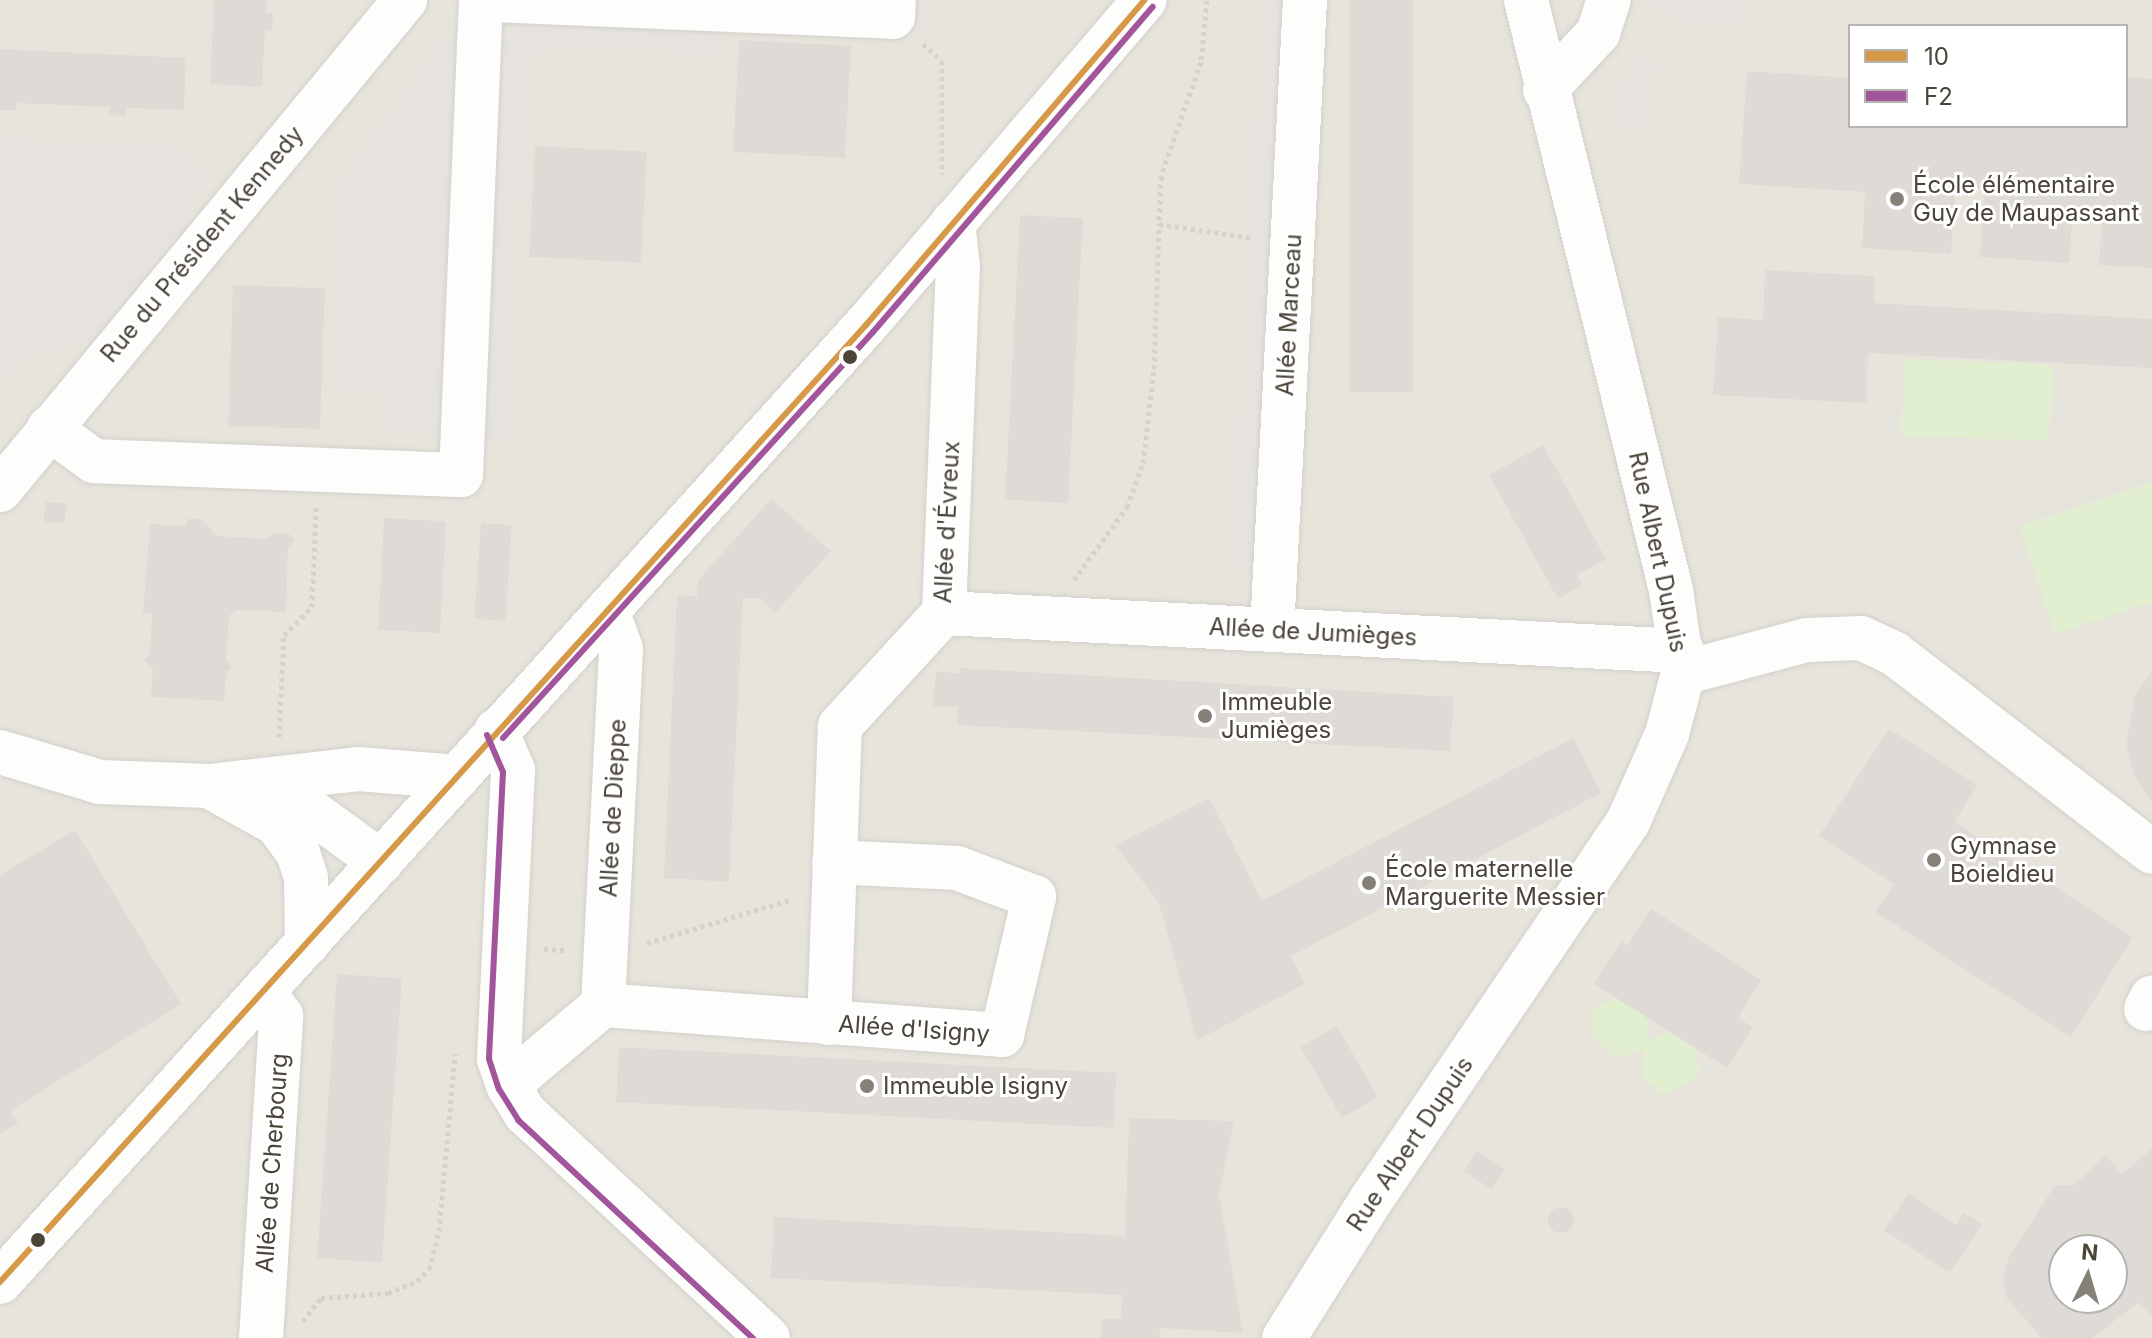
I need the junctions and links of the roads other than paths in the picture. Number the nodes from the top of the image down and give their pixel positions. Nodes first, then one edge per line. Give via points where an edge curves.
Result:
1 (405, 0) edge
2 (481, 0) edge
3 (493, 0) edge
4 (1145, 0) edge
5 (1305, 0) edge
6 (1526, 0) edge
7 (1609, 0) edge
8 (790, 6) edge
9 (894, 9) edge
10 (1545, 90) junction
11 (953, 222) junction
12 (49, 428) junction
13 (0, 490) edge
14 (608, 613) junction
15 (944, 613) junction
16 (1272, 630) junction
17 (1682, 662) junction
18 (496, 731) junction
19 (0, 752) edge
20 (458, 777) junction
21 (209, 786) junction
22 (2152, 852) edge
23 (381, 862) junction
24 (834, 862) junction
25 (307, 944) junction
26 (265, 993) junction
27 (603, 1005) junction
28 (829, 1023) junction
29 (508, 1085) junction
30 (0, 1282) edge
31 (261, 1338) edge
32 (768, 1338) edge
33 (1284, 1338) edge

1 - 12 street, Rue du Président Kennedy
2 - 12 street via 461,475 94,461
3 - 8 street
4 - 11 street
5 - 16 street, Allée Marceau
6 - 10 street, Rue Albert Dupuis
7 - 10 street via 1598,33
8 - 9 street
10 - 17 street, Rue Albert Dupuis
11 - 14 street
11 - 15 street, Allée d'Évreux via 958,267
12 - 13 street, Rue du Président Kennedy
14 - 18 street
14 - 27 street, Allée de Dieppe via 621,649
15 - 16 street, Allée de Jumièges
15 - 24 street, Allée d'Évreux via 840,726
16 - 17 street, Allée de Jumièges
17 - 22 street, Allée de Jumièges via 1807,640 1861,638 1895,654
17 - 33 street, Rue Albert Dupuis via 1667,734 1628,822 1371,1200
18 - 20 street
18 - 29 street via 513,770 499,1059
19 - 21 street via 100,782
20 - 21 street via 358,769
20 - 23 street
21 - 23 street via 297,801
21 - 25 street via 277,824 298,853 306,878
23 - 25 street
24 - 28 street, Allée d'Évreux
24 - 28 street, Allée d'Isigny via 957,868 1034,897 1002,1035
25 - 26 street
26 - 30 street via 110,1156
26 - 31 street, Allée de Cherbourg via 281,1016
27 - 28 street, Allée d'Isigny
27 - 29 street
29 - 32 street via 525,1113

